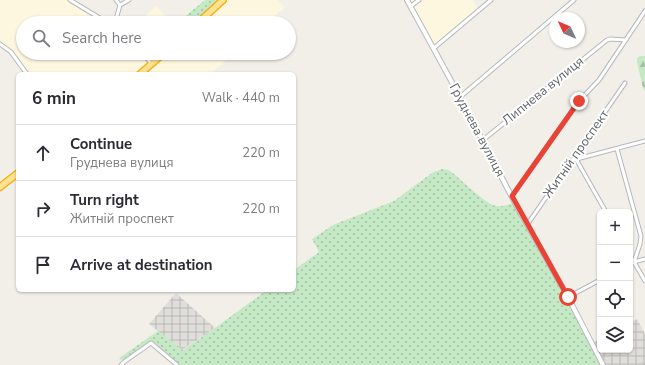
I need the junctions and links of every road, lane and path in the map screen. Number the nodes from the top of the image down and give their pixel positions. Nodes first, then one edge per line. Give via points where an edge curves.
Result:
1 (70, 0) edge
2 (116, 0) edge
3 (128, 0) edge
4 (223, 0) edge
5 (407, 0) edge
6 (419, 0) edge
7 (491, 0) edge
8 (574, 0) edge
9 (120, 5) junction
10 (411, 6) junction
11 (645, 11) edge
12 (96, 16) edge
13 (117, 16) edge
14 (206, 16) edge
15 (626, 40) junction
16 (0, 44) edge
17 (434, 48) junction
18 (16, 59) edge
19 (17, 60) edge
20 (148, 60) edge
21 (156, 60) edge
22 (152, 64) junction
23 (26, 72) edge
24 (142, 72) edge
25 (625, 83) dead end
26 (460, 97) junction
27 (482, 140) junction
28 (645, 141) edge
29 (617, 149) junction
30 (574, 160) junction
31 (16, 175) edge
32 (0, 187) edge
33 (512, 196) junction
34 (604, 209) edge
35 (527, 225) junction
36 (645, 259) edge
37 (633, 261) edge
38 (633, 263) edge
39 (633, 264) edge
40 (598, 281) edge
41 (645, 281) edge
42 (568, 297) junction
43 (122, 365) edge
44 (177, 365) edge
45 (603, 365) edge

1 - 12 street
2 - 9 street
3 - 9 street
4 - 14 highway
5 - 10 street, Груднева вулиця
6 - 10 street
7 - 17 street
8 - 26 street
9 - 13 street
10 - 17 street, Груднева вулиця
11 - 15 street, Житній проспект
15 - 27 street, Липнева вулиця via 607,40
15 - 33 street, Житній проспект
16 - 18 street
17 - 26 street, Груднева вулиця
19 - 23 street
20 - 22 street
21 - 22 highway
22 - 24 highway
25 - 30 street, Житній проспект
26 - 27 street, Груднева вулиця
27 - 33 street, Груднева вулиця
28 - 29 street
29 - 30 street
29 - 37 street via 641,236
30 - 34 street
30 - 35 street, Житній проспект
31 - 32 highway
33 - 35 street, Груднева вулиця
35 - 42 street, Груднева вулиця
36 - 38 street
39 - 41 street
40 - 42 street
42 - 45 street, Груднева вулиця
43 - 44 street via 151,343

